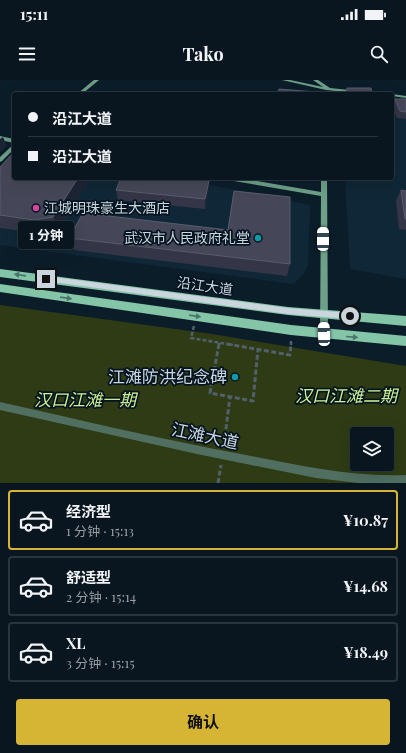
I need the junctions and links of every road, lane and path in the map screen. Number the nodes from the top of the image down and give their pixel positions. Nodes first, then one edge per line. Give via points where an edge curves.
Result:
1 (97, 80) edge
2 (284, 80) edge
3 (315, 80) edge
4 (330, 80) edge
5 (82, 92) edge
6 (329, 92) edge
7 (394, 95) edge
8 (406, 97) edge
9 (0, 138) edge
10 (12, 141) edge
11 (12, 148) edge
12 (0, 160) edge
13 (240, 180) edge
14 (324, 180) edge
15 (323, 194) junction
16 (0, 273) edge
17 (0, 288) edge
18 (323, 314) junction
19 (406, 321) edge
20 (324, 334) junction
21 (191, 338) dead end
22 (406, 341) edge
23 (219, 343) junction
24 (258, 349) junction
25 (290, 355) dead end
26 (230, 397) junction
27 (0, 406) edge
28 (222, 455) junction
29 (406, 479) edge
30 (218, 483) edge

1 - 5 main road
2 - 6 main road
3 - 6 main road
4 - 6 main road
7 - 8 main road
9 - 10 main road
11 - 12 main road
13 - 15 main road
14 - 15 main road
15 - 18 main road
18 -> 16 main road, 沿江大道
17 -> 20 main road
18 - 19 main road, 沿江大道
18 - 20 main road
20 -> 22 main road
21 - 23 path
23 - 24 path
23 - 26 path via 210,393
24 - 25 path
24 - 26 path via 252,401
26 - 28 path
27 - 28 lane, 江滩大道
28 - 29 lane, 江滩大道 via 362,482
28 - 30 path

